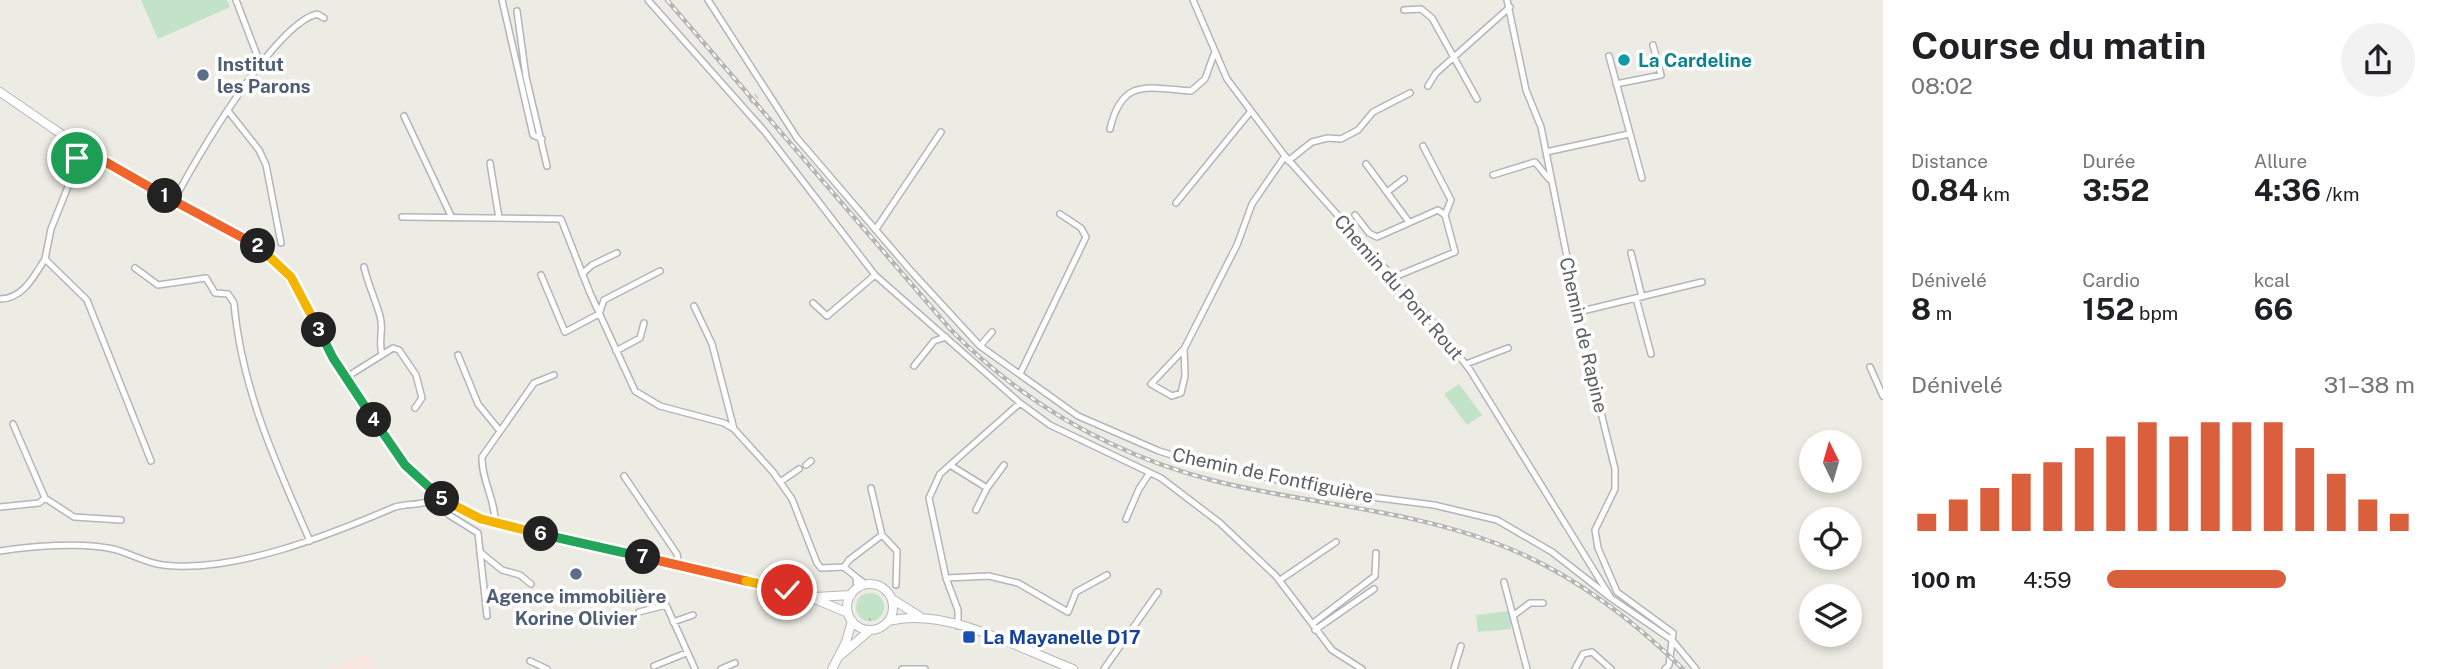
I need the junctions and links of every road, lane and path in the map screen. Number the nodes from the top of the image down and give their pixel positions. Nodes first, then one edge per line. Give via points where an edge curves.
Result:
1 (236, 0) edge
2 (502, 0) edge
3 (648, 0) edge
4 (708, 0) edge
5 (1193, 0) edge
6 (1507, 0) edge
7 (1510, 7) junction
8 (517, 10) dead end
9 (1404, 10) dead end
10 (324, 18) dead end
11 (1653, 45) dead end
12 (1214, 54) junction
13 (1609, 56) dead end
14 (1456, 59) junction
15 (260, 63) junction
16 (1616, 84) junction
17 (1428, 86) dead end
18 (765, 89) junction
19 (0, 92) edge
20 (1410, 93) dead end
21 (757, 96) tunnel mouth
22 (1477, 99) dead end
23 (750, 102) tunnel mouth
24 (743, 109) junction
25 (229, 111) junction
26 (1251, 111) junction
27 (404, 116) dead end
28 (1110, 129) dead end
29 (941, 132) dead end
30 (1629, 134) junction
31 (542, 139) junction
32 (1423, 146) dead end
33 (86, 150) junction
34 (1546, 152) junction
35 (1286, 159) junction
36 (490, 163) dead end
37 (1366, 164) dead end
38 (547, 166) dead end
39 (1493, 175) dead end
40 (1642, 178) dead end
41 (1404, 179) dead end
42 (1552, 185) junction
43 (1387, 192) junction
44 (174, 201) junction
45 (1176, 203) dead end
46 (1060, 215) dead end
47 (1355, 215) dead end
48 (1445, 215) junction
49 (402, 218) dead end
50 (452, 218) junction
51 (499, 218) junction
52 (1409, 222) junction
53 (876, 229) junction
54 (281, 243) dead end
55 (617, 253) dead end
56 (1630, 253) dead end
57 (45, 259) junction
58 (364, 267) dead end
59 (135, 268) dead end
60 (660, 271) dead end
61 (582, 274) junction
62 (541, 275) dead end
63 (875, 275) junction
64 (1392, 278) junction
65 (1702, 282) dead end
66 (1639, 297) junction
67 (0, 299) edge
68 (813, 303) dead end
69 (694, 306) dead end
70 (1578, 312) junction
71 (599, 314) junction
72 (644, 323) dead end
73 (992, 332) dead end
74 (946, 337) junction
75 (981, 346) junction
76 (1508, 348) dead end
77 (1184, 349) junction
78 (616, 351) junction
79 (1651, 354) dead end
80 (383, 355) junction
81 (458, 355) dead end
82 (1465, 365) junction
83 (914, 366) dead end
84 (1870, 366) dead end
85 (554, 374) dead end
86 (1020, 374) junction
87 (345, 378) junction
88 (1883, 396) edge
89 (1020, 403) junction
90 (415, 408) dead end
91 (13, 424) dead end
92 (734, 429) junction
93 (500, 431) junction
94 (152, 461) dead end
95 (950, 465) junction
96 (1004, 465) dead end
97 (799, 469) dead end
98 (1149, 474) junction
99 (624, 476) dead end
100 (780, 482) junction
101 (871, 488) dead end
102 (987, 488) junction
103 (438, 496) junction
104 (45, 498) junction
105 (450, 504) junction
106 (0, 508) edge
107 (976, 510) dead end
108 (1126, 519) dead end
109 (121, 520) dead end
110 (495, 523) junction
111 (882, 535) junction
112 (310, 541) junction
113 (1336, 541) dead end
114 (0, 551) edge
115 (480, 552) junction
116 (1377, 552) dead end
117 (679, 566) junction
118 (844, 567) junction
119 (1107, 575) dead end
120 (856, 577) junction
121 (946, 578) junction
122 (1280, 580) junction
123 (1504, 582) dead end
124 (531, 584) dead end
125 (867, 585) junction
126 (896, 585) dead end
127 (1374, 589) dead end
128 (854, 592) junction
129 (1158, 592) dead end
130 (815, 597) junction
131 (1611, 598) junction
132 (892, 599) junction
133 (1543, 603) dead end
134 (639, 612) dead end
135 (693, 615) dead end
136 (1514, 615) junction
137 (486, 617) dead end
138 (850, 617) junction
139 (922, 617) junction
140 (889, 621) junction
141 (673, 622) junction
142 (958, 626) junction
143 (1314, 627) junction
144 (869, 630) junction
145 (1672, 639) junction
146 (1461, 646) dead end
147 (687, 653) junction
148 (840, 656) junction
149 (530, 661) dead end
150 (735, 663) dead end
151 (654, 666) dead end
152 (547, 669) edge
153 (695, 669) edge
154 (721, 669) edge
155 (832, 669) edge
156 (902, 669) edge
157 (925, 669) edge
158 (1073, 669) edge
159 (1104, 669) edge
160 (1362, 669) edge
161 (1454, 669) edge
162 (1527, 669) edge
163 (1575, 669) edge
164 (1611, 669) edge
165 (1665, 669) edge
166 (1696, 669) edge

1 - 15 street
2 - 31 street via 533,135
3 - 24 street
4 - 18 street, Chemin de Fontfiguière
5 - 12 street, Chemin du Pont Rout
6 - 7 street, Chemin de Rapine
7 - 14 street
7 - 34 street, Chemin de Rapine via 1526,90
8 - 31 street via 526,77
9 - 14 street via 1421,9 1432,18
10 - 15 street via 317,14 306,17
11 - 16 street via 1661,75
12 - 26 street, Chemin du Pont Rout
12 - 28 street via 1205,79 1192,90 1137,87 1128,93 1112,117
13 - 16 street
14 - 17 street via 1436,73
14 - 22 street
15 - 25 street
16 - 30 street
18 - 21 street
18 - 53 street, Chemin de Fontfiguière via 797,138
19 - 33 street
20 - 35 street via 1373,112 1358,130 1341,139 1312,142
23 - 24 street
24 - 63 street
25 - 44 street
25 - 54 street via 266,165
26 - 35 street, Chemin du Pont Rout
26 - 45 street
27 - 50 street
29 - 53 street
30 - 34 street
30 - 40 street
31 - 38 street
32 - 48 street via 1451,200
33 - 44 street
33 - 57 street via 51,229
34 - 42 street, Chemin de Rapine
35 - 64 street, Chemin du Pont Rout
35 - 77 street via 1252,204
36 - 51 street
37 - 43 street
39 - 42 street via 1535,162
41 - 43 street
42 - 70 street, Chemin de Rapine
43 - 52 street
44 - 87 street via 257,246 282,267
46 - 86 street via 1081,228 1086,237
47 - 52 street via 1377,237
48 - 52 street via 1437,210
48 - 64 street via 1455,252
49 - 50 street
50 - 51 street
51 - 61 street via 561,219
53 - 75 street, Chemin de Fontfiguière
55 - 61 street
56 - 66 street
57 - 67 street via 28,286 9,299
57 - 94 street via 87,300
58 - 80 street via 380,317
59 - 112 street via 158,285 206,278 215,293 228,294 234,303 246,377 269,448
60 - 71 street via 604,300
61 - 71 street
62 - 71 street via 565,332
63 - 68 street via 827,316
63 - 74 street
64 - 82 street, Chemin du Pont Rout
65 - 66 street
66 - 70 street
66 - 79 street
69 - 92 street via 712,344
70 - 145 street, Chemin de Rapine via 1615,469 1615,489 1595,530 1598,548 1617,592 1673,633
71 - 78 street
72 - 78 street via 640,338
73 - 75 street
74 - 83 street via 934,341
74 - 89 street
75 - 86 street, Chemin de Fontfiguière
76 - 82 street
77 - 77 street via 1181,393 1172,396 1151,384
78 - 92 street via 635,391 646,400
80 - 87 street
80 - 90 street via 393,348 399,350 416,375 422,398
81 - 93 street via 478,404
82 - 131 street, Chemin du Pont Rout
84 - 88 street
85 - 93 street via 534,383
86 - 131 street, Chemin de Fontfiguière via 1078,416 1184,459 1340,493 1434,505 1497,520 1552,552
87 - 103 street via 405,465
89 - 95 street
89 - 98 street via 1050,425
91 - 104 street
92 - 100 street
93 - 110 street via 482,457
95 - 102 street
95 - 121 street via 940,474 929,498
96 - 102 street
97 - 100 street
98 - 108 street
98 - 122 street via 1161,478 1220,523
99 - 117 street via 677,554
100 - 118 street via 792,499 817,564 821,568
101 - 111 street
102 - 107 street
103 - 105 street
103 - 112 street via 395,507
104 - 106 street via 39,503
104 - 109 street via 75,517
105 - 110 street
105 - 115 street via 449,515 478,533
110 - 117 street
111 - 118 street
111 - 126 street via 897,551
112 - 114 street via 214,565 164,566 113,549 91,547
113 - 122 street
115 - 124 street
115 - 137 street
116 - 143 street via 1375,576
117 - 130 street
118 - 120 street
119 - 121 street via 1076,592 1068,611 1018,583 989,576
120 - 125 street
120 - 128 street
121 - 142 street via 958,610
122 - 143 street
123 - 136 street
125 - 128 street
125 - 132 street via 879,586
127 - 143 street
128 - 130 street
128 - 138 street
129 - 159 street
130 - 138 street
131 - 145 street, Chemin du Pont Rout
132 - 139 street
132 - 140 street
133 - 136 street via 1530,603
134 - 141 street via 666,605
135 - 141 street
136 - 162 street
138 - 144 street
138 - 148 street
139 - 140 street
139 - 142 street
140 - 144 street
141 - 147 street
142 - 158 street
143 - 160 street via 1332,650
144 - 148 street
145 - 165 street
145 - 166 street
146 - 161 street
147 - 151 street
147 - 153 street
148 - 155 street
149 - 152 street
150 - 154 street
156 - 157 street
163 - 164 street via 1583,654 1592,652

